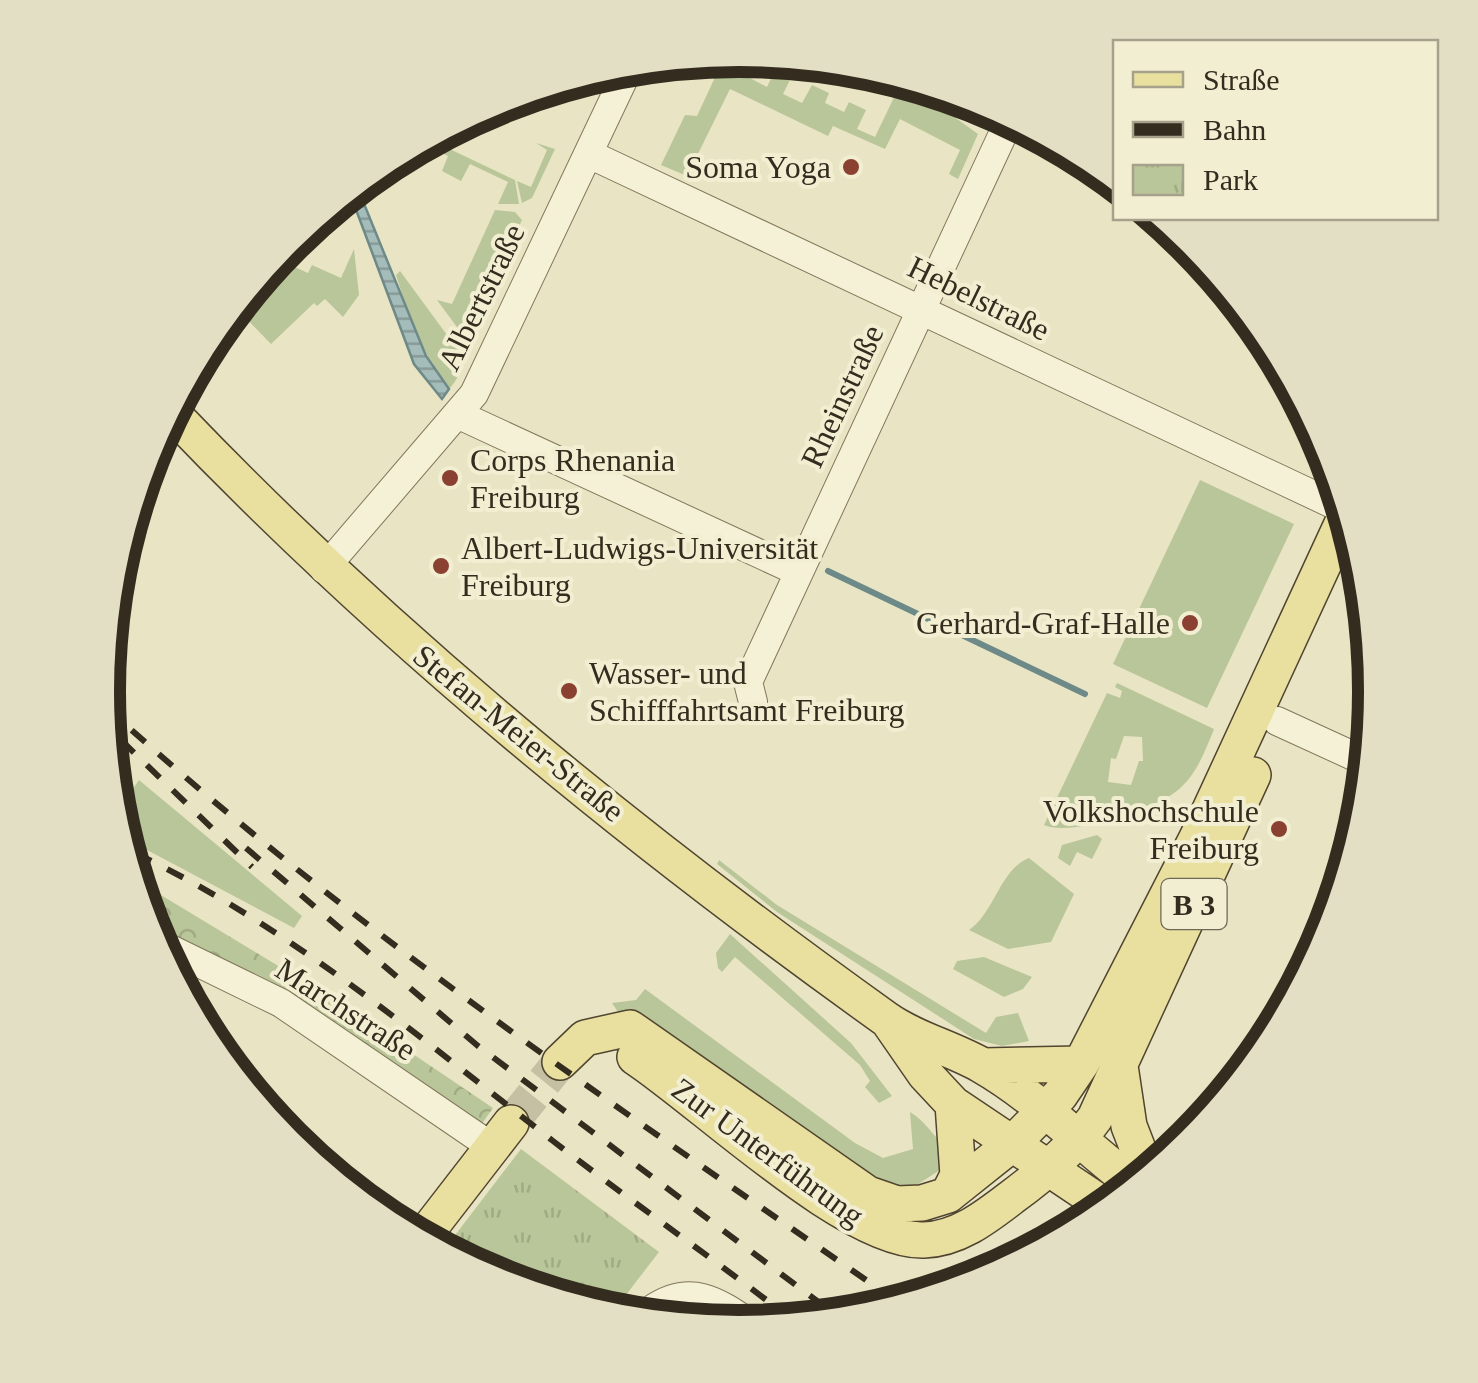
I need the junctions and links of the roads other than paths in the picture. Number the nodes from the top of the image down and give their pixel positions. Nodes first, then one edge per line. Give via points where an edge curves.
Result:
1 (621, 83) edge
2 (1004, 132) edge
3 (588, 154) junction
4 (921, 308) junction
5 (457, 414) junction
6 (182, 423) edge
7 (1328, 503) edge
8 (1338, 534) edge
9 (324, 569) junction
10 (1346, 570) edge
11 (799, 572) junction
12 (753, 702) dead end
13 (1277, 721) junction
14 (1355, 757) edge
15 (178, 953) edge
16 (890, 1022) junction
17 (596, 1034) junction
18 (560, 1062) tunnel mouth
19 (1081, 1064) junction
20 (983, 1066) junction
21 (1120, 1066) junction
22 (954, 1104) junction
23 (1044, 1112) junction
24 (501, 1135) joint
25 (1078, 1141) junction
26 (1012, 1144) junction
27 (1142, 1161) edge
28 (1048, 1167) junction
29 (1124, 1176) edge
30 (948, 1195) junction
31 (1094, 1198) edge
32 (430, 1228) edge
33 (658, 1305) edge
34 (730, 1310) edge

1 - 3 street, Albertstraße
2 - 4 street, Rheinstraße
3 - 4 street, Hebelstraße
3 - 5 street, Albertstraße via 484,374
4 - 7 street, Hebelstraße
4 - 11 street, Rheinstraße
5 - 9 street, Albertstraße
5 - 11 street
6 - 9 main road, Stefan-Meier-Straße
8 - 19 main road, B 3 via 1197,838
9 - 16 main road, Stefan-Meier-Straße via 650,840
10 - 13 main road, B 3
11 - 12 street, Rheinstraße via 748,682
13 - 14 street
13 - 21 main road, B 3
15 - 24 street, Marchstraße via 281,1003
16 - 20 main road, Stefan-Meier-Straße
16 - 22 main road, Stefan-Meier-Straße
17 - 18 main road
17 - 28 main road, Zur Unterführung via 850,1215 892,1236 923,1240 964,1230
17 - 30 main road, Zur Unterführung via 630,1028 642,1034 868,1194 897,1204
19 - 20 main road
19 - 23 main road, B 3
20 - 23 main road, Stefan-Meier-Straße
21 - 25 main road, Zur Unterführung
21 - 27 main road via 1129,1126
22 - 26 main road, Stefan-Meier-Straße
22 - 30 main road via 958,1175
23 - 25 main road, Stefan-Meier-Straße
23 - 26 main road, Zur Unterführung / B 3
24 - 32 main road
25 - 28 main road, Zur Unterführung
25 - 29 main road, Stefan-Meier-Straße
26 - 28 main road, Stefan-Meier-Straße
26 - 30 main road, Zur Unterführung
28 - 31 main road, Stefan-Meier-Straße
33 - 34 street via 692,1292

